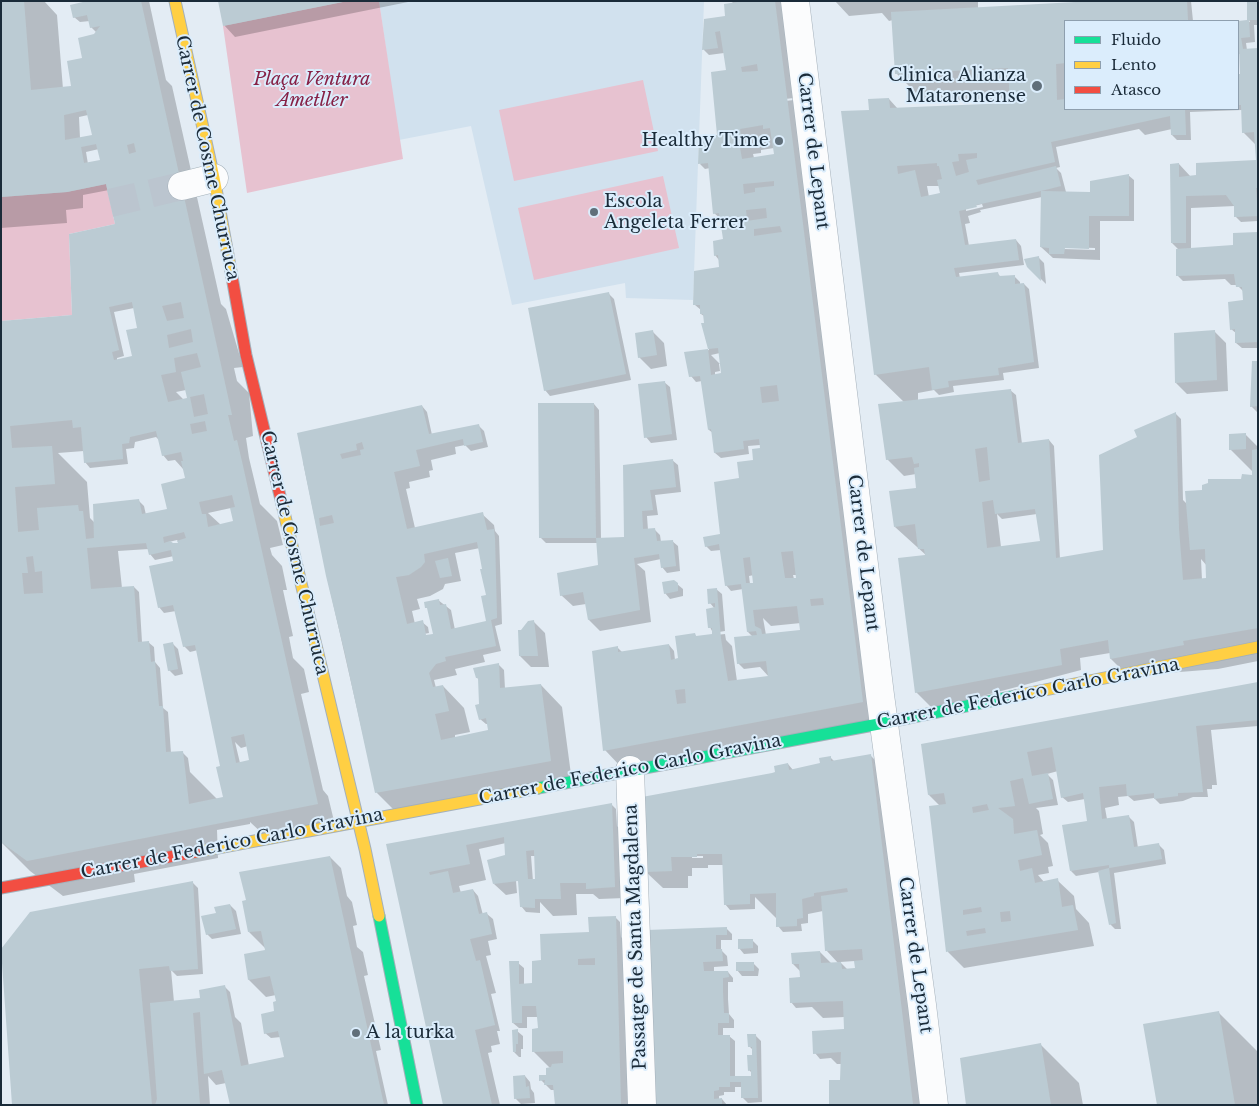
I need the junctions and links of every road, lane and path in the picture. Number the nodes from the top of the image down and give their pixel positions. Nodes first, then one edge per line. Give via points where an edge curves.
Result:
1 (175, 1) edge
2 (795, 1) edge
3 (214, 178) junction
4 (182, 186) tunnel mouth
5 (1258, 647) edge
6 (884, 724) junction
7 (630, 770) junction
8 (358, 822) junction
9 (1, 888) edge
10 (417, 1105) edge
11 (642, 1105) edge
12 (934, 1105) edge

1 - 3 street, Carrer de Cosme Churruca
2 - 6 street, Carrer de Lepant
3 - 4 street
3 - 8 street, Carrer de Cosme Churruca via 246,355
5 - 6 street, Carrer de Federico Carlo Gravina
6 - 7 street, Carrer de Federico Carlo Gravina
6 - 12 street, Carrer de Lepant
7 - 8 street, Carrer de Federico Carlo Gravina
7 - 11 street, Passatge de Santa Magdalena
8 - 9 street, Carrer de Federico Carlo Gravina
8 - 10 street, Carrer de Cosme Churruca

